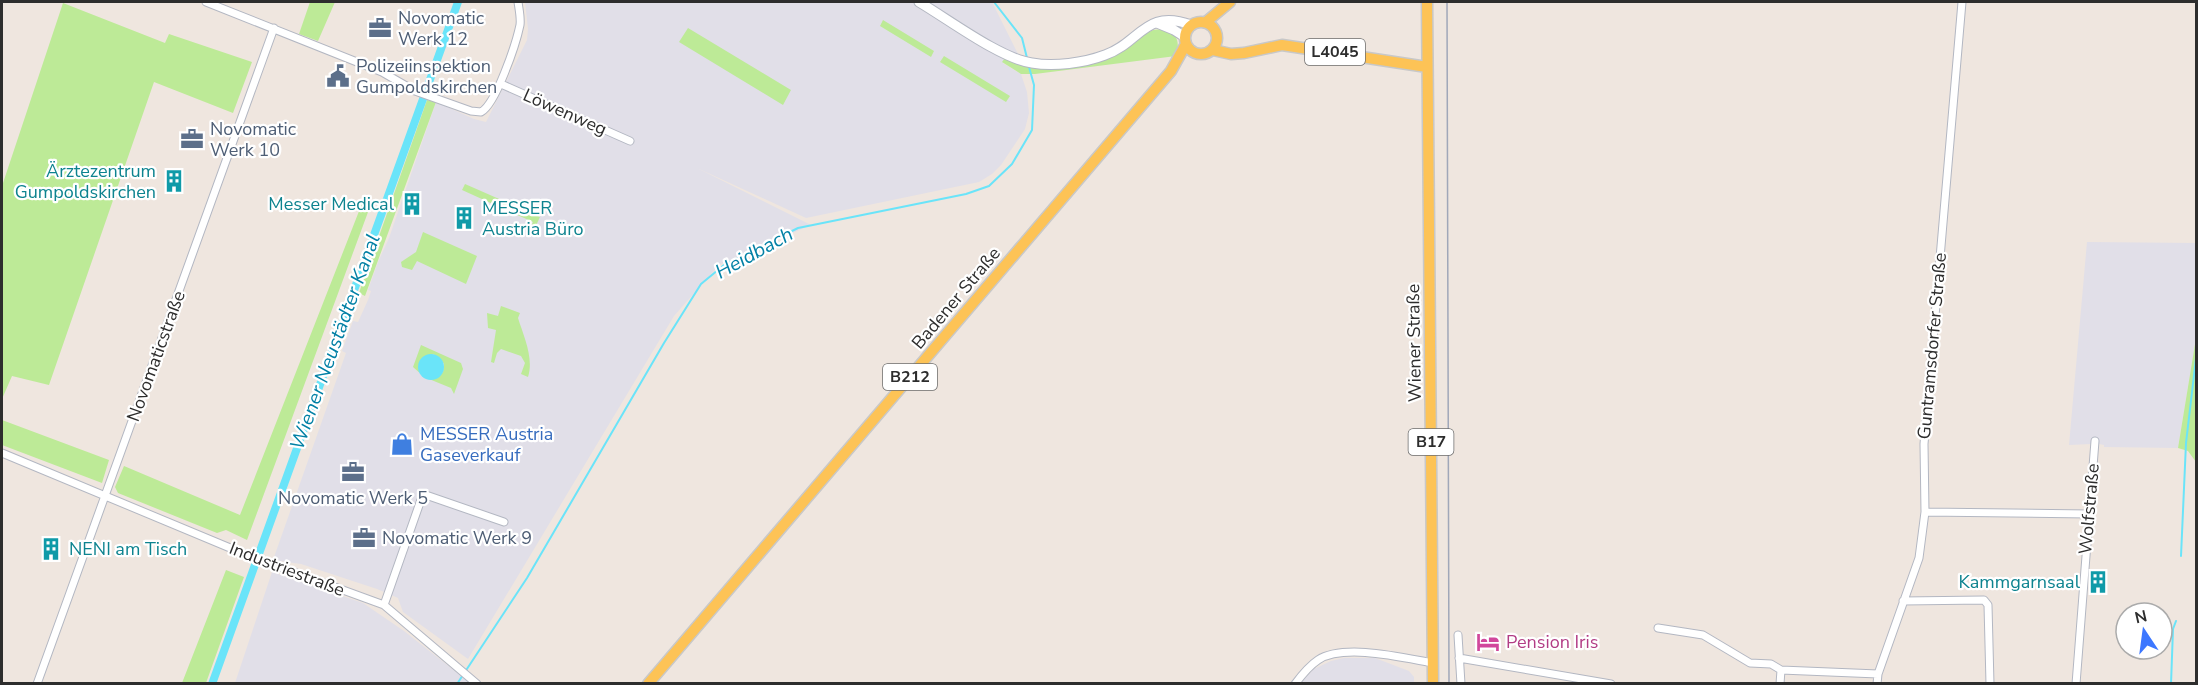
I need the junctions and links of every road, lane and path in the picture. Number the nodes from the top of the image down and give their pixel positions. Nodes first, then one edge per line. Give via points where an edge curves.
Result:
1 (206, 2) edge
2 (518, 2) edge
3 (919, 2) edge
4 (1427, 2) edge
5 (1962, 2) edge
6 (1229, 4) edge
7 (1157, 22) junction
8 (1206, 22) junction
9 (1191, 25) junction
10 (274, 28) junction
11 (1217, 35) junction
12 (1185, 40) junction
13 (1213, 50) junction
14 (1244, 53) junction
15 (1196, 54) junction
16 (1427, 67) junction
17 (1171, 71) junction
18 (501, 84) junction
19 (630, 141) dead end
20 (2095, 441) dead end
21 (2, 453) edge
22 (105, 496) junction
23 (1925, 512) junction
24 (2089, 514) junction
25 (504, 522) dead end
26 (1903, 601) junction
27 (384, 605) junction
28 (1658, 628) dead end
29 (1458, 635) dead end
30 (1459, 658) junction
31 (1433, 663) junction
32 (1781, 670) junction
33 (1878, 674) junction
34 (1600, 683) edge
35 (37, 684) edge
36 (477, 684) edge
37 (648, 684) edge
38 (1295, 684) edge
39 (1433, 684) edge
40 (1461, 684) edge
41 (1611, 684) edge
42 (1780, 684) edge
43 (1877, 684) edge
44 (1990, 684) edge
45 (2076, 684) edge

1 - 10 street
2 - 18 street via 520,24
3 - 7 street via 1001,52 1032,63 1066,63 1105,55
4 - 16 main road, Wiener Straße / B17
5 - 23 street, Guntramsdorfer Straße via 1924,444
6 - 8 main road
6 - 11 main road
7 - 9 street
7 - 12 street
8 - 9 main road
8 - 11 main road
9 - 12 main road, B212
10 - 18 street via 382,72 418,92 471,111 481,112 491,104
10 - 22 street, Novomaticstraße
11 - 13 main road
11 - 14 main road
12 - 15 main road
12 - 17 main road, Badener Straße / B212
13 - 14 main road, L4045
13 - 15 main road, B212
14 - 16 main road, L4045 via 1282,45
15 - 17 main road, Badener Straße / B212
16 - 31 main road, Wiener Straße / B17
17 - 37 main road, Badener Straße / B212
18 - 19 street, Löwenweg
20 - 24 street, Wolfstraße
21 - 22 street, Industriestraße
22 - 27 street, Industriestraße via 250,556
22 - 35 street, Novomaticstraße
23 - 24 street
23 - 26 street, Guntramsdorfer Straße via 1919,558
24 - 45 street, Wolfstraße
25 - 27 street via 423,494
26 - 33 street, Guntramsdorfer Straße
26 - 44 street via 1984,600 1988,605
27 - 36 street, Industriestraße
28 - 32 street via 1703,635 1750,663 1771,664
29 - 30 street
30 - 34 street
30 - 40 street
31 - 38 street via 1380,654 1337,654 1318,661
31 - 39 main road, Wiener Straße / B17
32 - 33 street
32 - 42 street
33 - 43 street, Guntramsdorfer Straße
34 - 41 street

